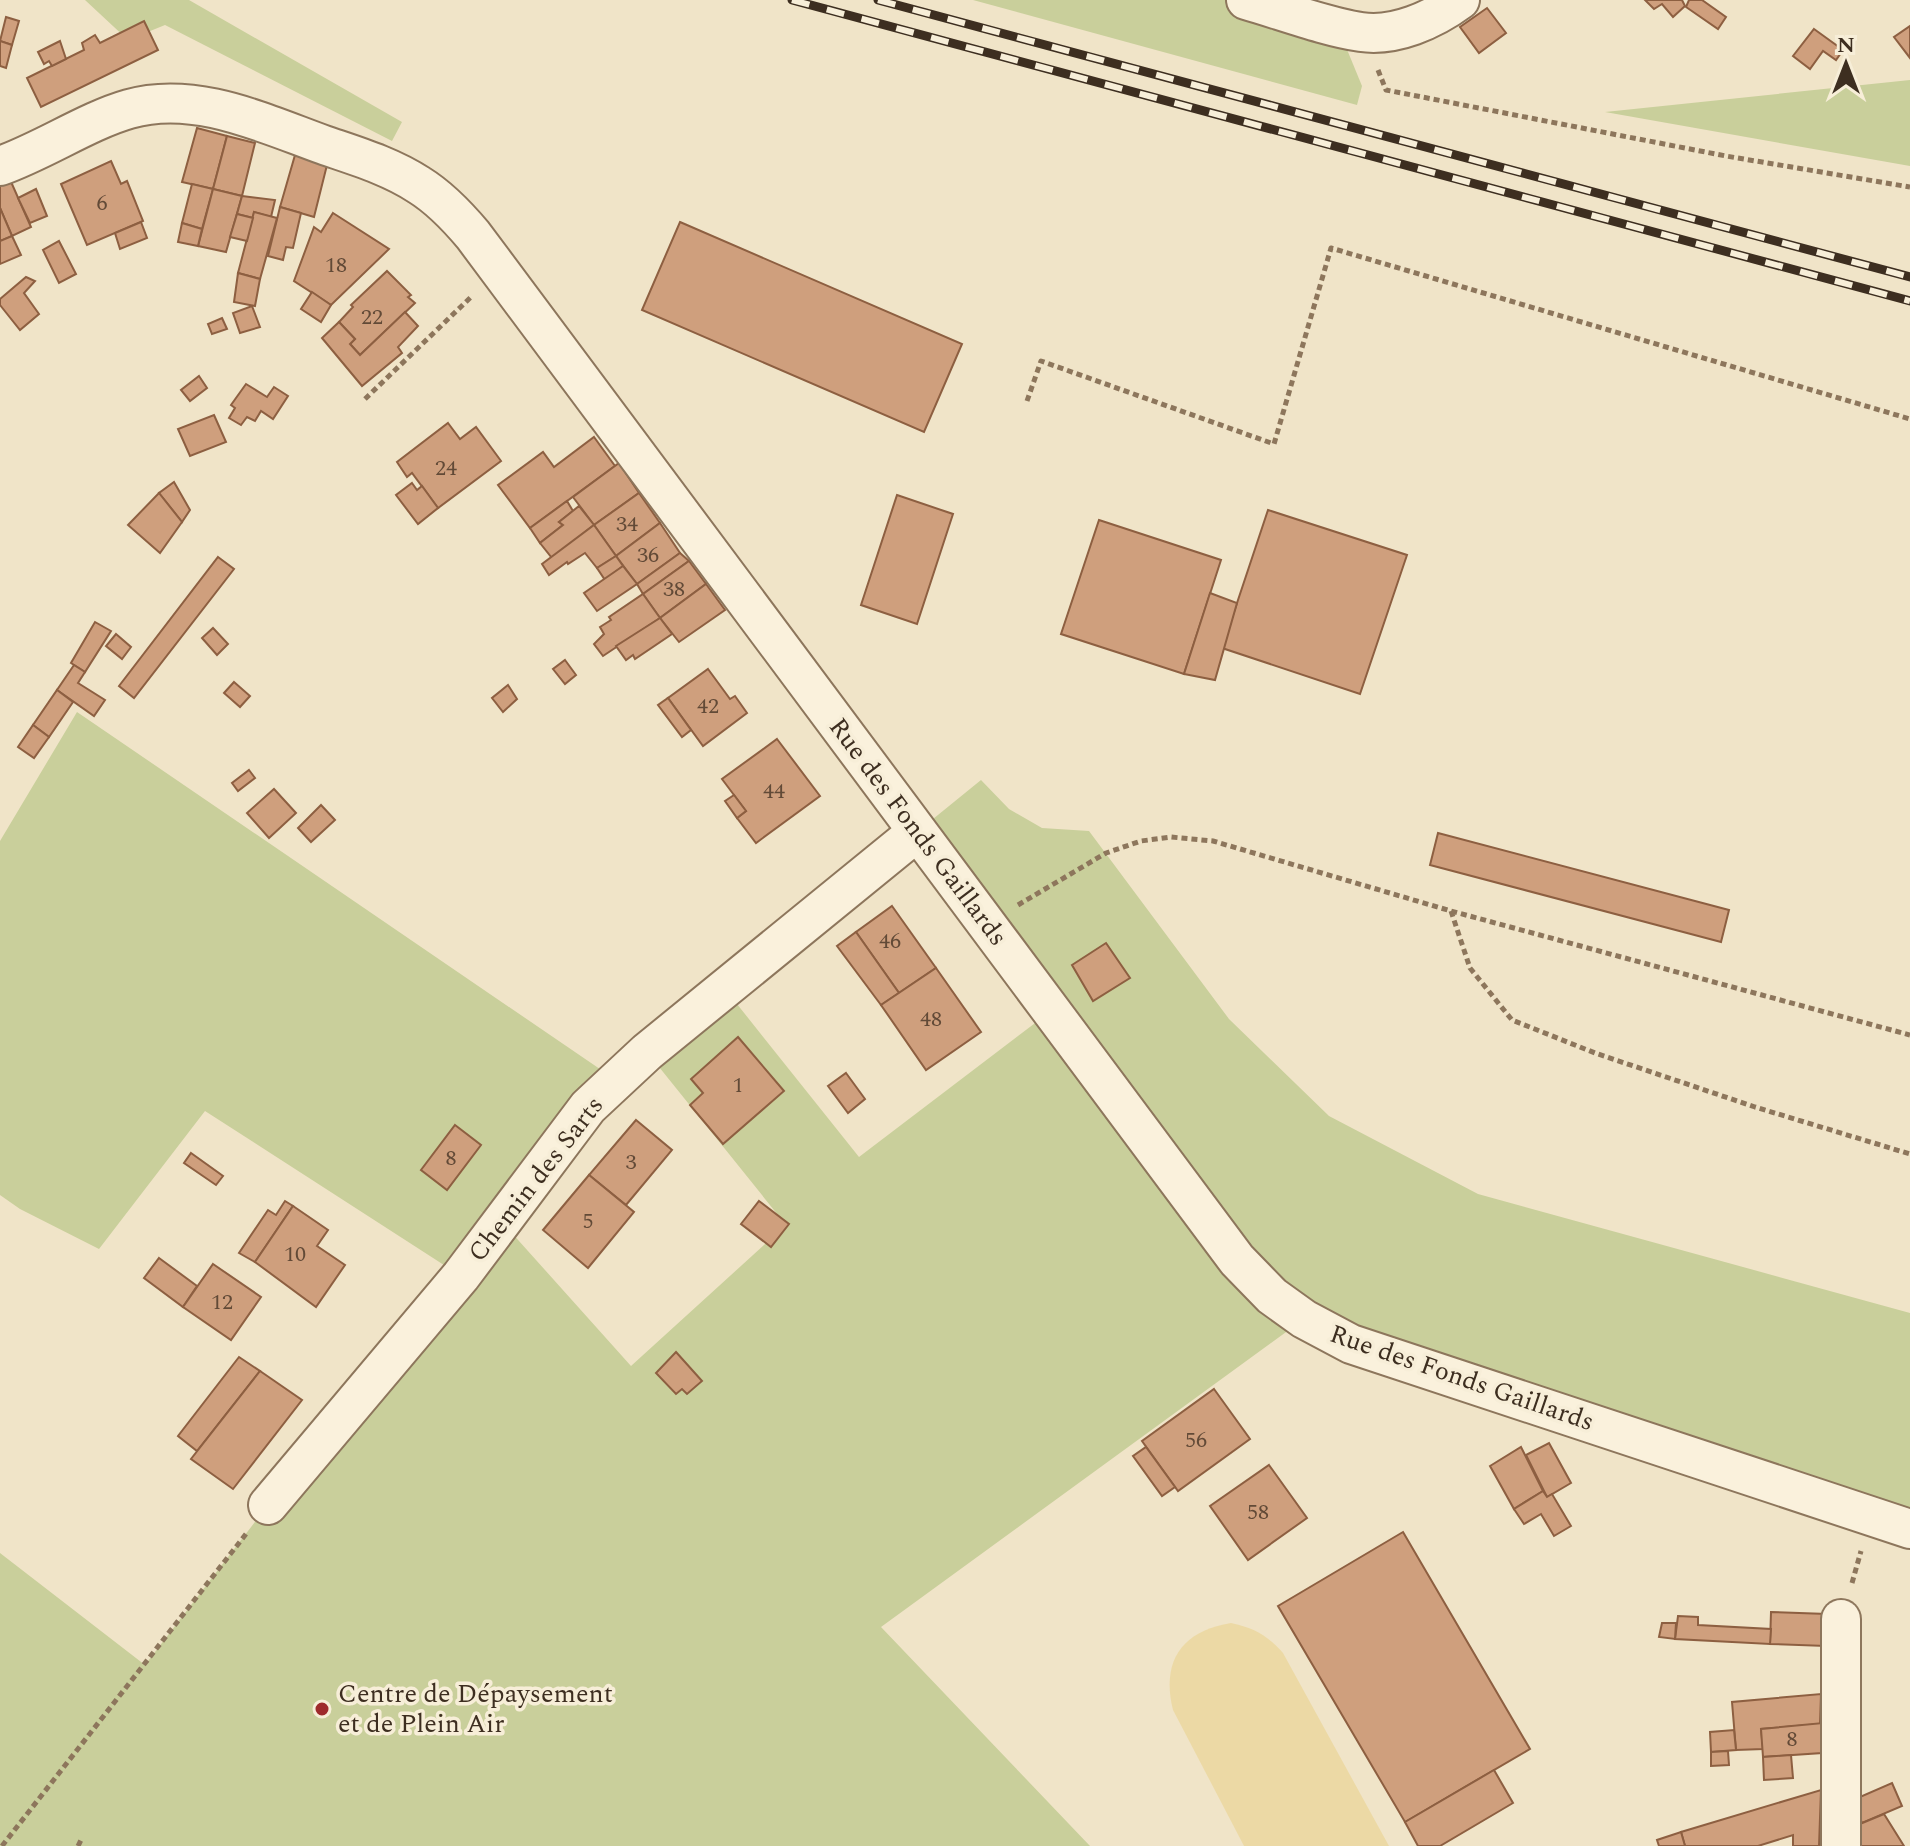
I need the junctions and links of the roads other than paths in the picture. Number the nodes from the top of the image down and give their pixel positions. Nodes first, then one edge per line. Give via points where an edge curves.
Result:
1 (1246, 0) edge
2 (1454, 5) edge
3 (0, 166) edge
4 (917, 832) junction
5 (268, 1505) road end
6 (1910, 1529) edge
7 (1841, 1619) road end
8 (1841, 1846) edge

1 - 2 street via 1362,32 1393,31
3 - 4 street, Rue des Fonds Gaillards via 128,109 161,103 222,110 380,165 419,184 450,209 501,273
4 - 5 street, Chemin des Sarts via 647,1052 588,1107 461,1276
4 - 6 street, Rue des Fonds Gaillards via 1237,1260 1304,1319 1351,1344
7 - 8 street

